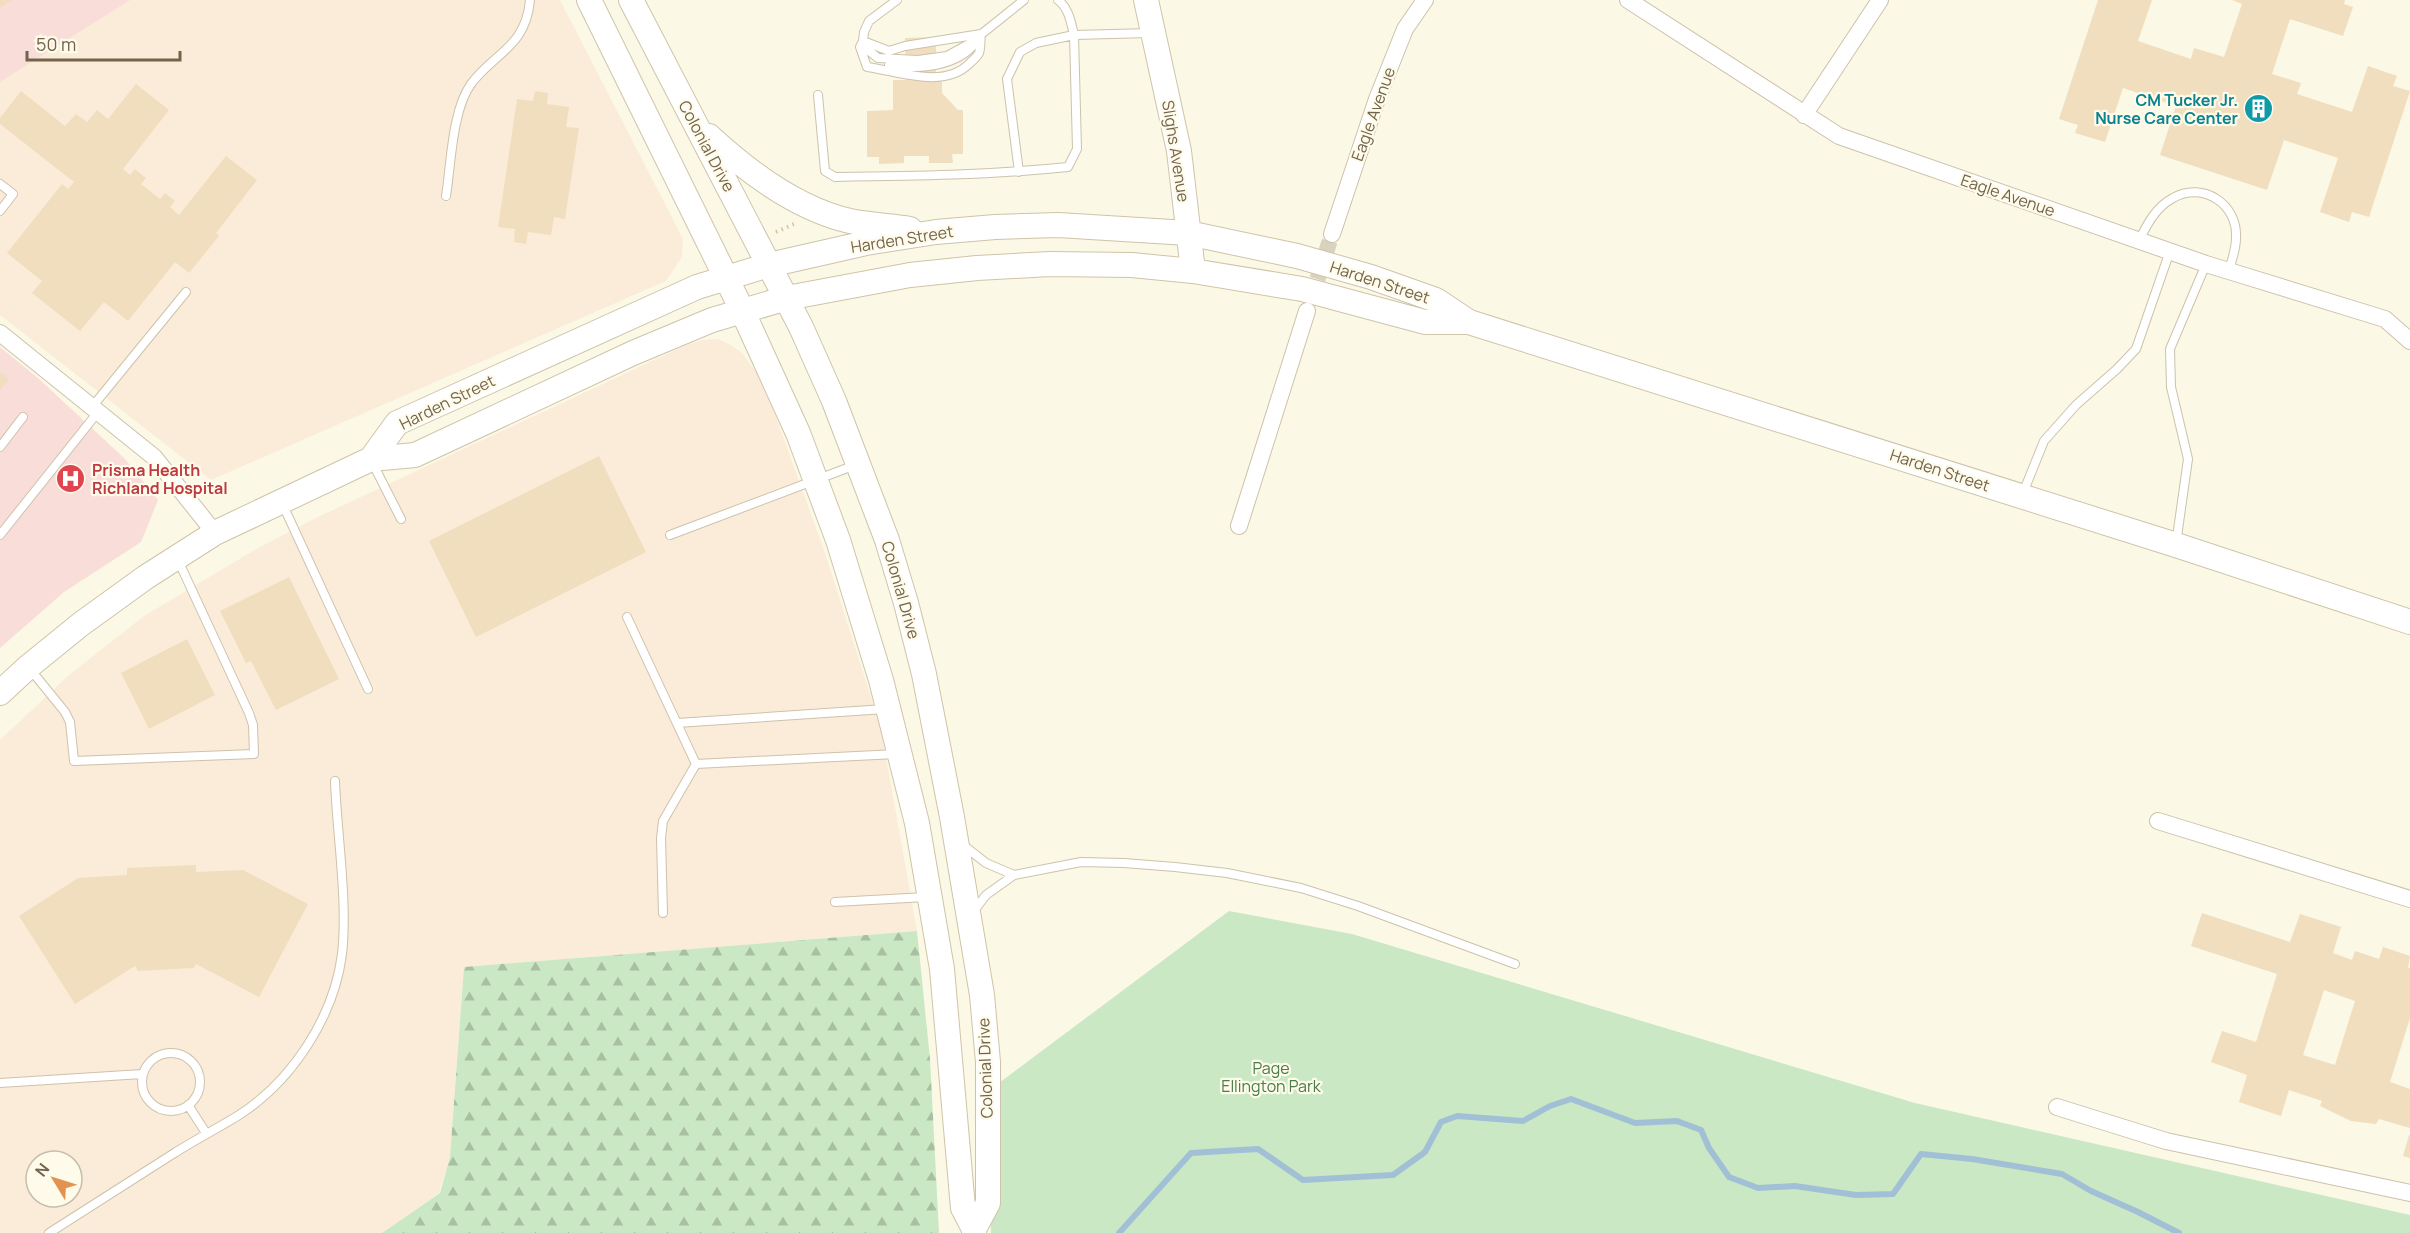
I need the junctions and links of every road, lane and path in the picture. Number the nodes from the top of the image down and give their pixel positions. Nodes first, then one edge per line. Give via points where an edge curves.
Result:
1 (530, 0) edge
2 (589, 0) edge
3 (631, 0) edge
4 (897, 0) edge
5 (1024, 0) edge
6 (1058, 0) edge
7 (1146, 0) edge
8 (1425, 0) edge
9 (1628, 0) edge
10 (1880, 0) edge
11 (1154, 32) junction
12 (981, 34) junction
13 (1074, 35) junction
14 (863, 41) junction
15 (818, 95) dead end
16 (1804, 115) junction
17 (696, 124) junction
18 (1018, 172) junction
19 (0, 184) edge
20 (446, 196) dead end
21 (0, 211) edge
22 (803, 220) dead end
23 (936, 232) junction
24 (773, 233) dead end
25 (1188, 233) junction
26 (1332, 234) tunnel mouth
27 (2139, 241) junction
28 (2170, 251) junction
29 (2206, 264) junction
30 (769, 265) junction
31 (2229, 270) junction
32 (1193, 271) junction
33 (726, 277) junction
34 (186, 292) dead end
35 (787, 298) junction
36 (742, 310) junction
37 (1306, 316) tunnel mouth
38 (1469, 322) junction
39 (0, 333) edge
40 (2410, 341) edge
41 (95, 410) junction
42 (23, 417) dead end
43 (0, 447) edge
44 (371, 459) junction
45 (858, 464) junction
46 (816, 482) junction
47 (2022, 496) junction
48 (281, 500) junction
49 (401, 519) dead end
50 (1239, 526) dead end
51 (215, 533) junction
52 (0, 535) edge
53 (670, 535) dead end
54 (2176, 545) junction
55 (177, 557) junction
56 (627, 617) dead end
57 (2410, 622) edge
58 (28, 666) junction
59 (368, 689) dead end
60 (0, 693) edge
61 (888, 709) junction
62 (677, 723) junction
63 (900, 754) junction
64 (696, 764) junction
65 (335, 781) dead end
66 (2158, 820) dead end
67 (956, 837) junction
68 (1014, 875) junction
69 (930, 896) junction
70 (2410, 899) edge
71 (835, 902) dead end
72 (663, 913) dead end
73 (970, 917) junction
74 (1515, 964) dead end
75 (142, 1074) junction
76 (0, 1083) edge
77 (188, 1105) junction
78 (2057, 1107) dead end
79 (206, 1133) junction
80 (2410, 1193) edge
81 (974, 1231) edge
82 (49, 1233) edge

1 - 20 lane via 521,33 470,85 465,96
2 - 33 main road, Colonial Drive
3 - 17 main road, Colonial Drive
4 - 14 lane via 869,21
5 - 12 lane
6 - 13 lane via 1068,14
7 - 11 main road, Slighs Avenue
8 - 26 street, Eagle Avenue via 1404,29
9 - 16 street, Eagle Avenue
10 - 16 street
11 - 13 lane
11 - 25 main road, Slighs Avenue via 1179,151
12 - 14 lane via 889,51
12 - 14 lane via 947,56 918,60 878,58
12 - 14 lane via 979,54 962,71 936,77 867,66 860,47
13 - 18 lane via 1036,43 1020,52 1007,80
13 - 18 lane via 1077,149 1068,167
15 - 18 lane via 825,171 835,177
16 - 27 street, Eagle Avenue via 1839,136
17 - 23 main road via 731,156 802,205 849,220
17 - 30 main road, Colonial Drive
19 - 21 lane via 13,194
22 - 24 path
23 - 25 main road, Harden Street via 1058,225
23 - 30 main road, Harden Street
25 - 32 main road, Slighs Avenue
25 - 38 main road, Harden Street via 1371,277 1436,300
27 - 28 street, Eagle Avenue
27 - 31 lane via 2158,210 2173,198 2193,190 2212,195 2226,206 2234,221 2236,238
28 - 29 street, Eagle Avenue
28 - 47 lane via 2136,349 2044,441
29 - 31 street, Eagle Avenue
29 - 54 lane via 2170,350 2170,387 2188,459
30 - 33 main road, Harden Street
30 - 35 main road, Colonial Drive
31 - 40 street, Eagle Avenue via 2385,319
32 - 35 main road, Harden Street via 1132,265 977,268
32 - 38 main road, Harden Street via 1302,289 1425,322
33 - 36 main road, Colonial Drive
33 - 44 main road, Harden Street via 622,319 397,423
34 - 41 lane
35 - 36 main road, Harden Street
35 - 45 main road, Colonial Drive
36 - 44 main road, Harden Street via 633,353 415,455
36 - 46 main road, Colonial Drive
37 - 50 street
38 - 47 main road, Harden Street
39 - 41 street
41 - 51 street via 154,458
41 - 52 lane
42 - 43 lane
44 - 48 main road, Harden Street
44 - 49 lane
45 - 46 lane
45 - 67 main road, Colonial Drive via 906,603
46 - 53 lane
46 - 61 main road, Colonial Drive via 838,540
47 - 54 main road, Harden Street
48 - 51 main road, Harden Street
48 - 59 lane
51 - 55 main road, Harden Street
54 - 57 main road, Harden Street
55 - 58 main road, Harden Street
55 - 58 lane via 249,713 254,754 74,761 70,722
56 - 62 lane
58 - 60 main road, Harden Street
61 - 62 lane
61 - 63 main road, Colonial Drive
62 - 64 lane
63 - 64 lane
63 - 69 main road, Colonial Drive
64 - 72 lane via 663,822
65 - 79 lane via 343,936 330,999 309,1043 285,1073 240,1114
66 - 70 street
67 - 68 lane via 986,863
67 - 73 main road, Colonial Drive
68 - 73 lane via 986,895
68 - 74 lane via 1081,862 1227,873 1301,888 1358,906
69 - 71 lane
69 - 81 main road, Colonial Drive via 942,969 963,1208
73 - 81 main road, Colonial Drive via 988,1062 988,1203
75 - 76 lane
75 - 77 lane via 143,1092 154,1106 171,1111
75 - 77 lane via 146,1065 163,1053 173,1052 191,1060 200,1078 199,1089
77 - 79 lane
78 - 80 street via 2166,1141
79 - 82 lane

